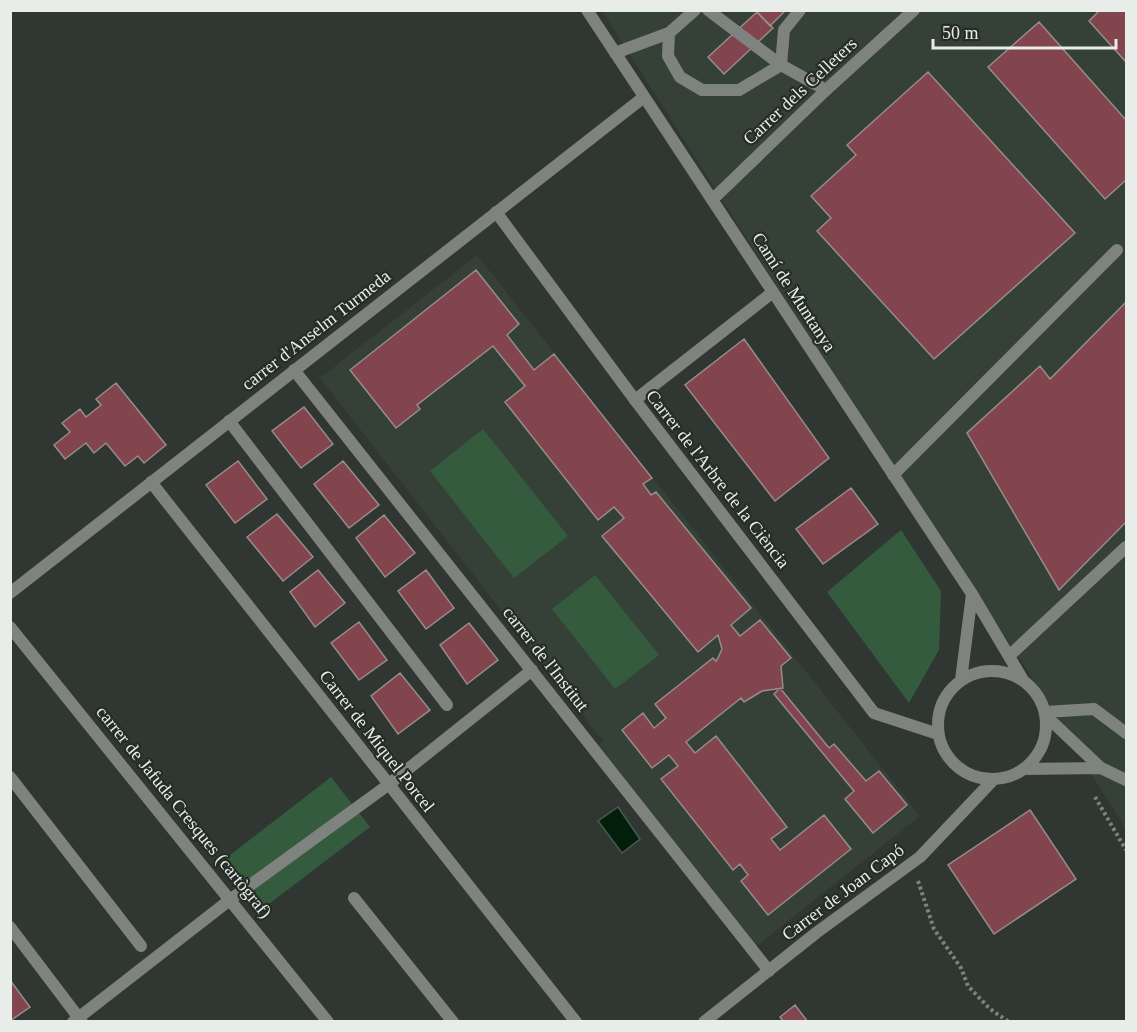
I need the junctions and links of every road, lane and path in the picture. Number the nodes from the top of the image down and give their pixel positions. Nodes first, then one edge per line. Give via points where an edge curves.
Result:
1 (587, 10) edge
2 (695, 10) edge
3 (708, 10) edge
4 (800, 10) edge
5 (914, 10) edge
6 (669, 33) junction
7 (615, 53) junction
8 (781, 65) junction
9 (826, 90) junction
10 (644, 97) junction
11 (712, 200) junction
12 (496, 212) junction
13 (1117, 250) dead end
14 (773, 292) junction
15 (294, 370) junction
16 (635, 400) junction
17 (229, 421) junction
18 (893, 475) junction
19 (151, 482) junction
20 (1126, 546) edge
21 (10, 593) edge
22 (972, 594) junction
23 (10, 627) edge
24 (1009, 656) junction
25 (532, 670) junction
26 (961, 680) junction
27 (1023, 680) junction
28 (447, 705) dead end
29 (1046, 714) junction
30 (1126, 733) edge
31 (938, 734) junction
32 (1101, 768) junction
33 (1023, 769) junction
34 (10, 777) edge
35 (994, 779) junction
36 (1126, 780) edge
37 (388, 785) junction
38 (1095, 797) dead end
39 (1126, 850) edge
40 (908, 866) junction
41 (231, 898) junction
42 (354, 898) dead end
43 (10, 927) edge
44 (141, 946) dead end
45 (769, 971) junction
46 (78, 1020) edge
47 (328, 1022) edge
48 (453, 1022) edge
49 (576, 1022) edge
50 (704, 1022) edge
51 (1009, 1022) edge

1 - 7 street, Camí de Muntanya
2 - 6 street
3 - 8 street
4 - 8 street via 784,30
5 - 9 street, Carrer dels Celleters
6 - 7 street
6 - 8 street via 669,56 680,77 702,90 739,90
7 - 10 street, Camí de Muntanya
8 - 9 street
9 - 11 street, Carrer dels Celleters
10 - 11 street, Camí de Muntanya
10 - 12 street, carrer d'Anselm Turmeda
11 - 14 street, Camí de Muntanya
12 - 15 street, carrer d'Anselm Turmeda
12 - 16 street, Carrer de l'Arbre de la Ciència
13 - 18 street
14 - 16 street
14 - 18 street, Camí de Muntanya
15 - 17 street, carrer d'Anselm Turmeda
15 - 25 street, carrer de l'Institut
16 - 31 street, Carrer de l'Arbre de la Ciència via 874,713
17 - 19 street, carrer d'Anselm Turmeda
17 - 28 street
18 - 22 street, Camí de Muntanya
19 - 21 street, carrer d'Anselm Turmeda
19 - 37 street, Carrer de Miquel Porcel
20 - 24 street
22 - 24 street, Camí de Muntanya
22 - 26 street
23 - 41 street, carrer de Jafuda Cresques (cartògraf)
24 - 27 street, Camí de Muntanya
25 - 37 street
25 - 45 street, carrer de l'Institut
26 - 27 street via 977,672 994,670
26 - 31 street via 942,704
27 - 29 street via 1037,694
29 - 30 street via 1095,709
29 - 32 street
29 - 33 street via 1043,744
31 - 35 street via 952,762 978,777
32 - 33 street
32 - 36 street
33 - 35 street
34 - 44 street
35 - 40 street, Carrer de Joan Capó
37 - 41 street
37 - 49 street, Carrer de Miquel Porcel
38 - 39 path
40 - 45 street, Carrer de Joan Capó
40 - 51 path via 920,885 934,929 961,968 968,986
41 - 46 street
41 - 47 street, carrer de Jafuda Cresques (cartògraf)
42 - 48 street
43 - 46 street
45 - 50 street, Carrer de Joan Capó

